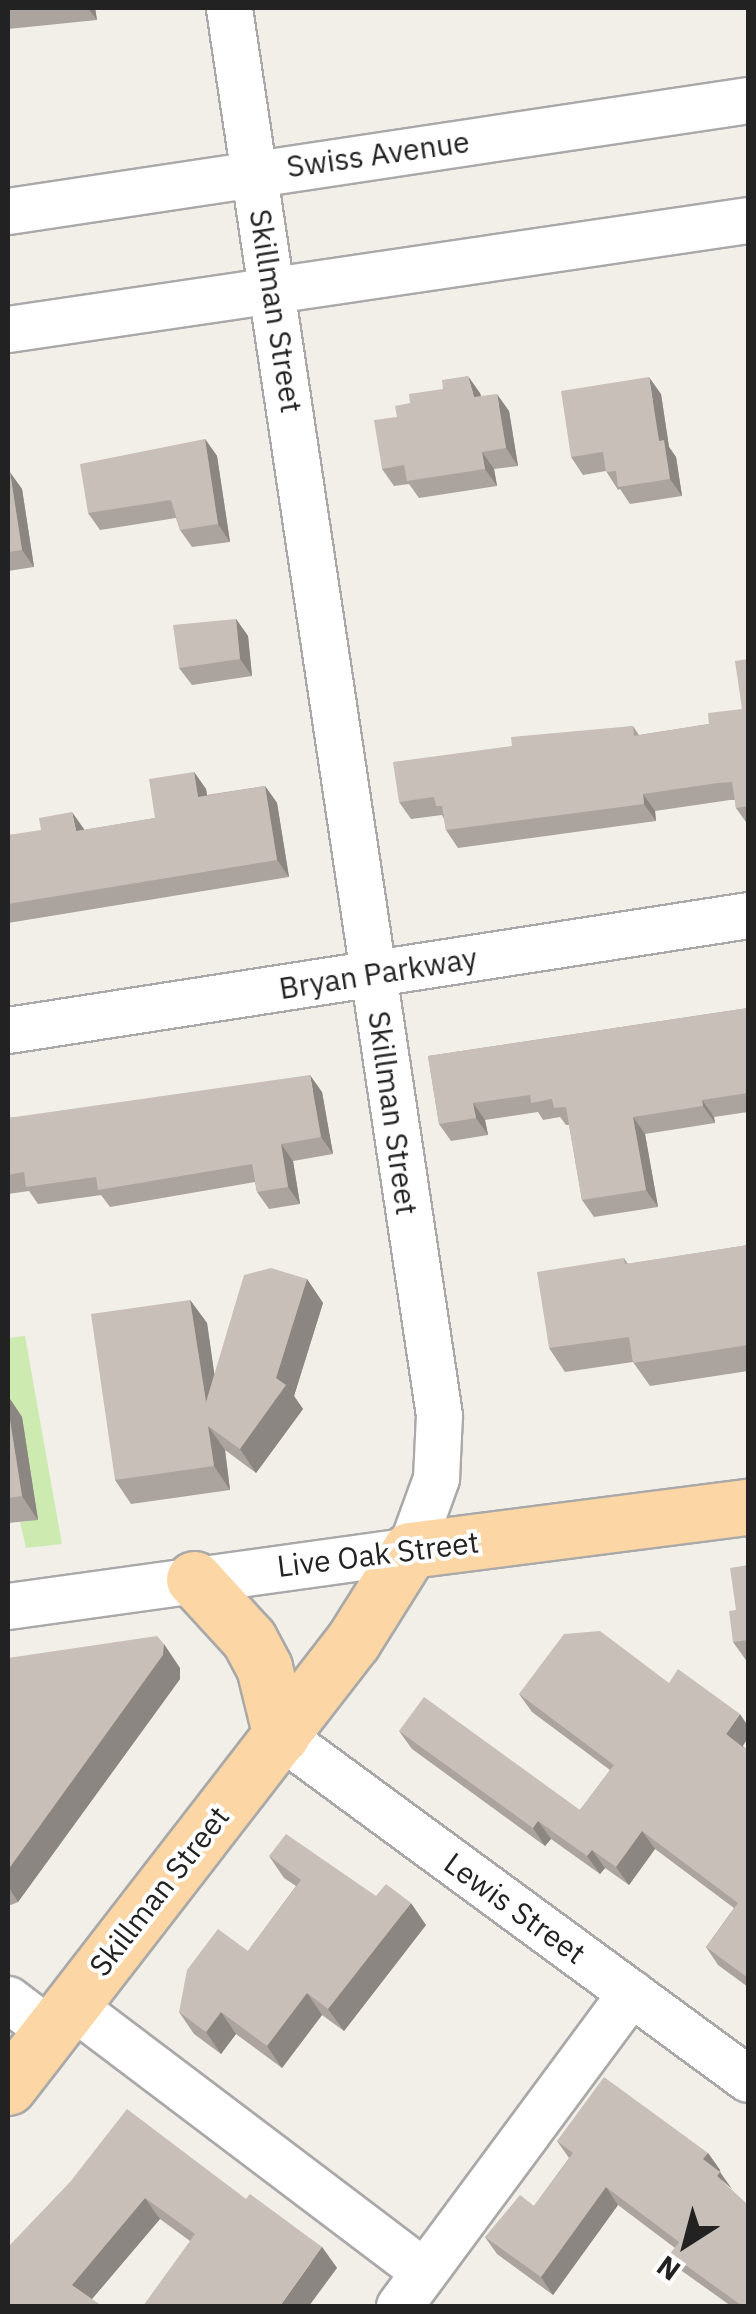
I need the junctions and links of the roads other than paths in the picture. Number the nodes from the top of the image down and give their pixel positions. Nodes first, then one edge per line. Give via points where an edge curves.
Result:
1 (229, 8) edge
2 (748, 100) edge
3 (255, 172) junction
4 (8, 212) edge
5 (748, 220) edge
6 (274, 291) junction
7 (8, 329) edge
8 (748, 915) edge
9 (372, 974) junction
10 (8, 1030) edge
11 (748, 1506) edge
12 (410, 1550) junction
13 (194, 1579) junction
14 (8, 1606) edge
15 (281, 1736) junction
16 (631, 1993) junction
17 (8, 1999) edge
18 (60, 2017) junction
19 (748, 2079) edge
20 (8, 2086) edge
21 (411, 2289) edge

1 - 3 street, Skillman Street
2 - 3 street, Swiss Avenue
3 - 4 street, Swiss Avenue
3 - 6 street, Skillman Street
5 - 6 street
6 - 7 street
6 - 9 street, Skillman Street
8 - 9 street, Bryan Parkway
9 - 10 street, Bryan Parkway
9 - 12 street, Skillman Street via 439,1414 436,1478
11 - 12 main road, Live Oak Street
12 - 13 street, Live Oak Street
12 - 15 main road, Skillman Street via 384,1598
13 - 14 street, Live Oak Street
13 - 15 main road via 249,1639 264,1666
15 - 16 street, Lewis Street
15 - 18 main road, Skillman Street
16 - 19 street, Lewis Street
16 - 21 street
17 - 18 street
18 - 20 main road, Skillman Street
18 - 21 street

